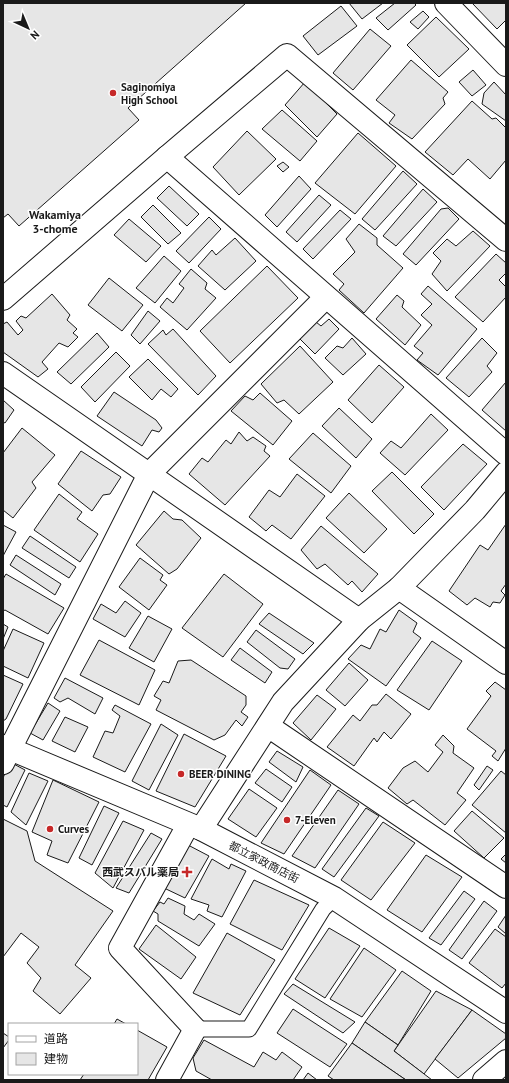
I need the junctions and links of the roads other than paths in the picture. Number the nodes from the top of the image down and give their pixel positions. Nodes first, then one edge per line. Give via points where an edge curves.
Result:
1 (446, 3) edge
2 (506, 65) edge
3 (167, 157) junction
4 (506, 240) edge
5 (326, 297) junction
6 (3, 298) edge
7 (3, 373) edge
8 (506, 454) edge
9 (506, 473) edge
10 (149, 474) junction
11 (399, 588) junction
12 (359, 620) junction
13 (506, 663) edge
14 (268, 726) junction
15 (5, 752) edge
16 (194, 827) junction
17 (506, 887) edge
18 (334, 898) junction
19 (506, 1012) edge
20 (195, 1029) junction
21 (506, 1061) edge
22 (167, 1080) edge
23 (484, 1080) edge

1 - 2 street
3 - 4 street via 287,55
3 - 5 street
3 - 6 street
5 - 8 street
5 - 10 street
7 - 10 street
9 - 11 street via 475,510
10 - 12 street
10 - 15 street
11 - 12 street
11 - 13 street
12 - 14 street via 283,702
14 - 16 street
14 - 17 street
15 - 16 street, 都立家政商店街
16 - 18 street, 都立家政商店街
16 - 20 street via 120,948
18 - 19 street, 都立家政商店街
18 - 20 lane via 323,909 249,1029
20 - 22 street
21 - 23 street

